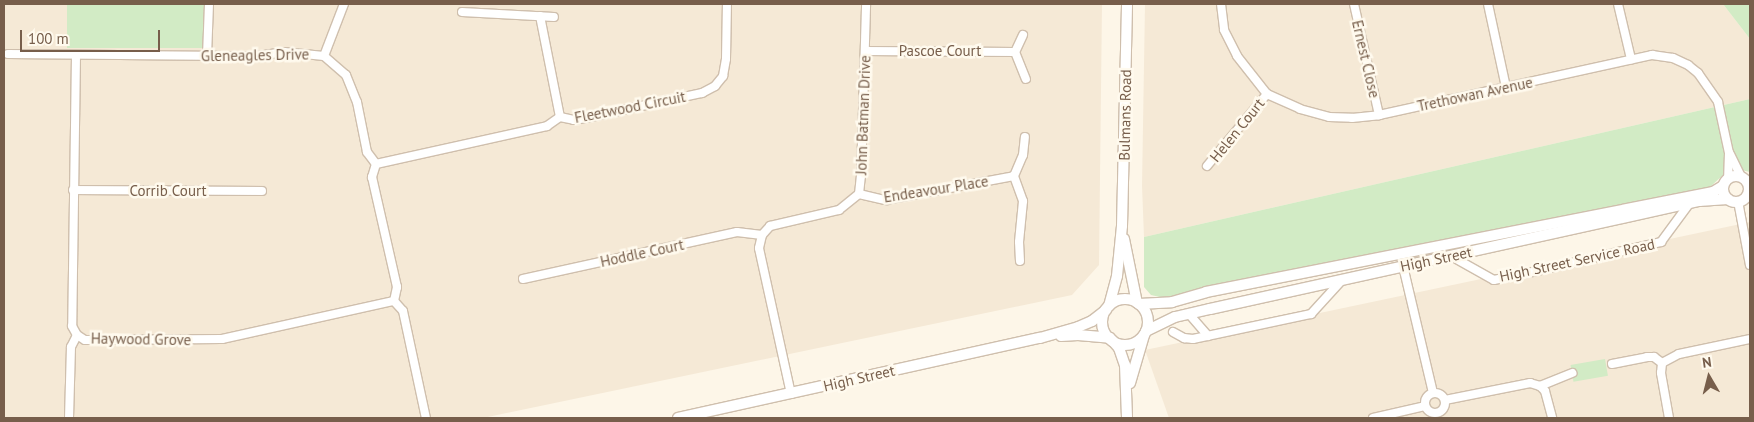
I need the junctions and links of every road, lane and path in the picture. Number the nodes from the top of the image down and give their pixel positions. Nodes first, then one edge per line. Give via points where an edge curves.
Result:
1 (209, 4) edge
2 (344, 4) edge
3 (727, 4) edge
4 (866, 4) edge
5 (1127, 4) edge
6 (1220, 4) edge
7 (1354, 4) edge
8 (1488, 4) edge
9 (1618, 4) edge
10 (462, 12) dead end
11 (540, 16) junction
12 (554, 17) dead end
13 (1023, 36) dead end
14 (864, 51) junction
15 (1015, 52) junction
16 (8, 54) dead end
17 (76, 55) junction
18 (206, 56) junction
19 (324, 56) junction
20 (1631, 59) junction
21 (1026, 80) dead end
22 (1506, 87) junction
23 (1267, 94) junction
24 (1379, 115) junction
25 (560, 117) junction
26 (1025, 137) dead end
27 (1729, 153) junction
28 (376, 164) junction
29 (1207, 166) dead end
30 (1014, 176) junction
31 (1745, 178) edge
32 (1726, 182) junction
33 (73, 190) junction
34 (262, 191) dead end
35 (859, 194) junction
36 (1741, 197) edge
37 (1689, 204) junction
38 (1122, 226) junction
39 (762, 235) junction
40 (1451, 256) junction
41 (1020, 261) dead end
42 (1750, 265) edge
43 (1403, 266) junction
44 (523, 279) dead end
45 (1344, 279) junction
46 (394, 301) junction
47 (1138, 303) junction
48 (1107, 308) junction
49 (1189, 314) junction
50 (1174, 332) dead end
51 (1145, 333) junction
52 (78, 335) junction
53 (1208, 336) junction
54 (1040, 338) junction
55 (1111, 339) junction
56 (1750, 339) edge
57 (1612, 364) dead end
58 (1662, 364) junction
59 (1572, 373) dead end
60 (1540, 386) junction
61 (1433, 393) junction
62 (791, 394) junction
63 (1127, 399) junction
64 (1445, 400) junction
65 (1425, 406) junction
66 (1439, 416) edge
67 (69, 418) edge
68 (426, 418) edge
69 (678, 418) edge
70 (1127, 418) edge
71 (1373, 418) edge
72 (1552, 418) edge
73 (1669, 418) edge

1 - 18 street
2 - 19 street
3 - 25 street, Fleetwood Circuit via 726,59 723,76 715,86 702,93 586,118
4 - 14 street, John Batman Drive
5 - 38 main road, Bulmans Road
6 - 23 street, Trethowan Avenue via 1224,30 1236,56
7 - 24 street, Ernest Close
8 - 22 street
9 - 20 street
10 - 11 street
11 - 12 street
11 - 25 street
13 - 15 street
14 - 15 street, Pascoe Court
14 - 35 street, John Batman Drive
15 - 21 street
16 - 17 street, Gleneagles Drive
17 - 18 street, Gleneagles Drive
17 - 33 street, Haywood Grove
18 - 19 street, Gleneagles Drive via 258,56 284,52
19 - 28 street, Gleneagles Drive via 346,75 357,102 367,152
20 - 22 street, Trethowan Avenue
20 - 27 street, Trethowan Avenue via 1652,55 1673,58 1698,73 1718,102
22 - 24 street, Trethowan Avenue
23 - 24 street, Trethowan Avenue via 1300,109 1329,117
23 - 29 street, Helen Court
25 - 28 street, Fleetwood Circuit via 547,126
26 - 30 street via 1023,155
27 - 31 street, Trethowan Avenue
27 - 32 street, Trethowan Avenue
28 - 46 street via 372,178 396,287
30 - 35 street, Endeavour Place via 886,200
30 - 41 street via 1023,201
31 - 32 main road, High Street
31 - 36 main road via 1749,187
32 - 36 main road via 1725,195
32 - 47 main road, High Street via 1713,192 1206,292 1172,302
33 - 34 street, Corrib Court
33 - 52 street, Haywood Grove via 72,326
35 - 39 street, John Batman Drive via 839,210 770,226
36 - 37 main road, High Street
36 - 42 street
37 - 40 main road, High Street
37 - 40 street, High Street Service Road via 1661,242 1528,273 1494,280
38 - 47 main road, Bulmans Road
38 - 48 main road, Bulmans Road via 1117,276
39 - 44 street, Hoddle Court via 737,232
39 - 62 street via 759,248
40 - 43 main road, High Street
43 - 45 main road, High Street
43 - 61 street
45 - 49 main road, High Street
45 - 53 street via 1311,314
46 - 52 street, Haywood Grove via 222,339 85,340
46 - 68 street via 403,311
47 - 48 main road via 1120,300
47 - 51 main road via 1148,318
48 - 54 main road, High Street via 1092,321
48 - 55 main road via 1102,323
49 - 51 main road, High Street via 1162,322
49 - 53 street
50 - 53 street via 1184,338
51 - 55 main road via 1132,343 1118,343
51 - 63 main road
52 - 67 street via 71,347
54 - 55 main road, High Street via 1078,335
54 - 62 main road, High Street
55 - 63 main road via 1119,348 1125,365
56 - 58 street via 1679,354
57 - 58 street via 1654,357
58 - 73 street via 1660,373
59 - 60 street
60 - 64 street via 1515,384
60 - 72 street via 1545,391
61 - 64 street via 1442,395
61 - 65 street via 1426,398
62 - 69 main road, High Street
63 - 70 main road
64 - 66 street via 1445,408
65 - 66 street
65 - 71 street

